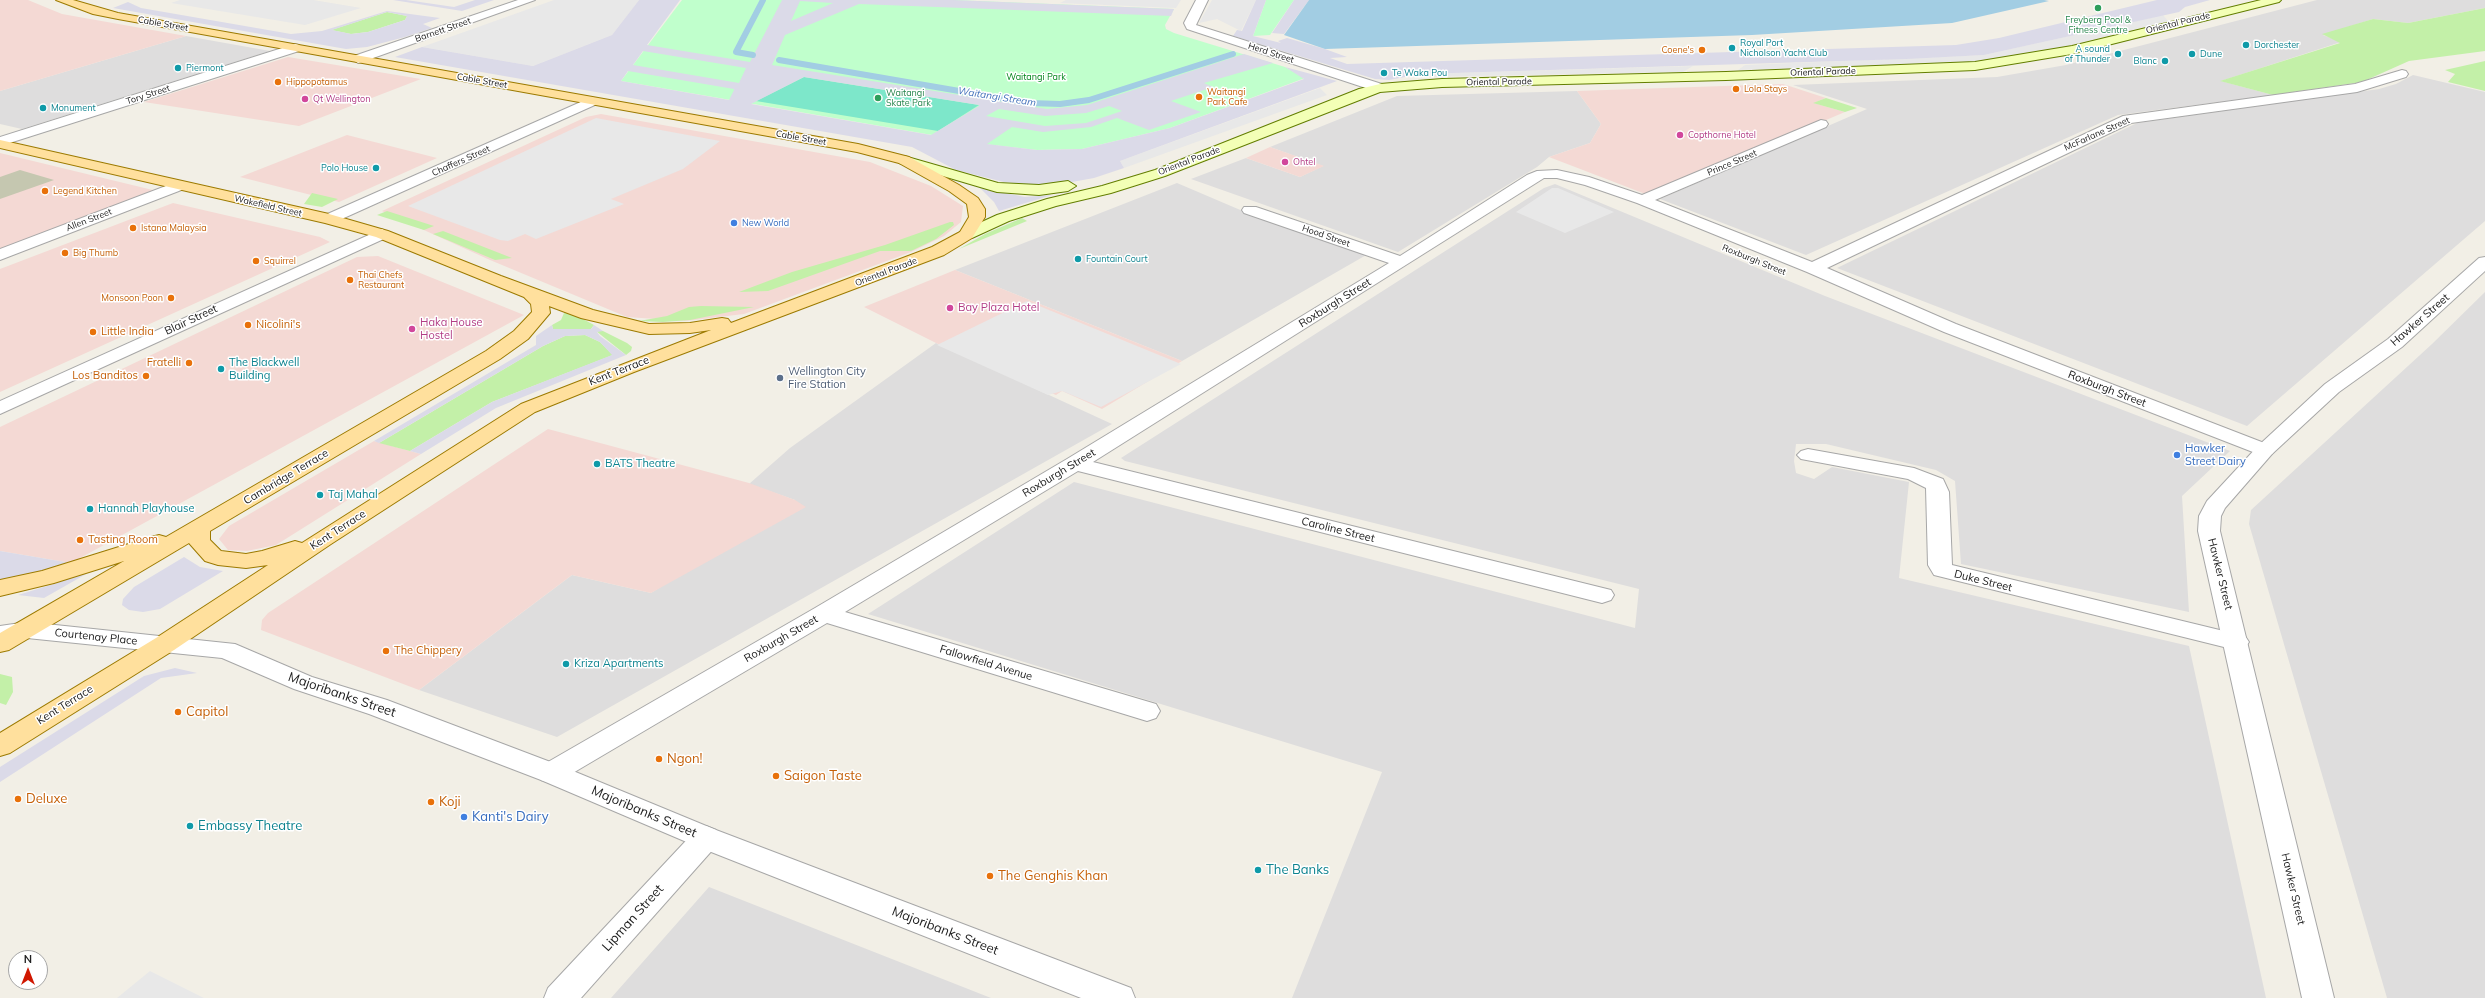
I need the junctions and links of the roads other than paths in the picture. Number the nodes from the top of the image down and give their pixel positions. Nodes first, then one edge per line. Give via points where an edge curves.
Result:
1 (62, 0) edge
2 (529, 0) edge
3 (1202, 0) edge
4 (2274, 0) edge
5 (295, 48) junction
6 (358, 59) junction
7 (2402, 74) dead end
8 (1380, 88) junction
9 (592, 101) junction
10 (1821, 124) dead end
11 (0, 143) edge
12 (904, 160) junction
13 (1564, 175) junction
14 (1145, 177) junction
15 (179, 186) junction
16 (1642, 200) junction
17 (1250, 210) dead end
18 (329, 219) junction
19 (382, 234) junction
20 (966, 235) junction
21 (0, 255) edge
22 (1402, 262) junction
23 (2485, 262) edge
24 (1813, 268) junction
25 (528, 291) junction
26 (759, 319) junction
27 (1950, 328) junction
28 (0, 408) edge
29 (2265, 450) junction
30 (1808, 455) dead end
31 (1074, 464) junction
32 (198, 529) junction
33 (323, 539) junction
34 (0, 588) edge
35 (1602, 595) dead end
36 (824, 614) junction
37 (0, 618) edge
38 (27, 630) junction
39 (0, 634) edge
40 (2236, 642) junction
41 (0, 644) edge
42 (165, 644) junction
43 (1147, 711) dead end
44 (0, 746) edge
45 (550, 773) junction
46 (706, 838) junction
47 (560, 998) edge
48 (1119, 998) edge
49 (2318, 998) edge

1 - 5 main road, Cable Street via 96,12
2 - 6 street, Barnett Street
3 - 8 street, Herd Street via 1190,23 1191,27
4 - 8 main road, Oriental Parade via 2072,50 1975,66 1726,76 1442,83
5 - 6 main road, Cable Street
5 - 11 street, Tory Street
6 - 9 main road, Cable Street
7 - 24 street, McFarlane Street via 2356,88 2128,119
8 - 14 main road, Oriental Parade
9 - 12 main road, Cable Street via 834,143
9 - 18 street, Chaffers Street
10 - 16 street, Prince Street
11 - 15 main road, Wakefield Street
12 - 14 main road, Cable Street via 980,183 1019,189 1052,189
12 - 20 main road, Cable Street via 973,201 977,217
13 - 16 street, Roxburgh Street
13 - 22 street, Roxburgh Street via 1548,174 1532,178
13 - 27 street, Roxburgh Street via 1601,196 1743,256 1900,318
14 - 20 main road, Oriental Parade via 1106,190 1052,202 1003,218
15 - 18 main road, Wakefield Street
15 - 21 street, Allen Street
16 - 24 street, Roxburgh Street
17 - 22 street, Hood Street
18 - 19 main road, Wakefield Street
19 - 25 main road, Wakefield Street
19 - 28 street, Blair Street
20 - 26 main road, Oriental Parade via 914,261
22 - 31 street, Roxburgh Street
23 - 29 street, Hawker Street via 2395,343 2346,376
24 - 27 street, Roxburgh Street
25 - 26 main road, Wakefield Street via 587,314 649,330 690,328
25 - 32 main road, Cambridge Terrace via 540,303 541,313 521,335 493,355
26 - 33 main road, Kent Terrace via 528,408
27 - 29 street, Roxburgh Street
29 - 40 street, Hawker Street via 2215,506 2210,516 2209,531
30 - 40 street, Duke Street via 1914,474 1935,484 1938,492 1942,570
31 - 35 street, Caroline Street
31 - 36 street, Roxburgh Street
32 - 33 main road via 199,541 205,550 216,558 226,560 266,558
32 - 34 main road via 46,578
32 - 38 main road, Cambridge Terrace
33 - 42 main road, Kent Terrace
36 - 43 street, Fallowfield Avenue
36 - 45 street, Roxburgh Street
37 - 38 street, Courtenay Place
38 - 39 street, Courtenay Place
38 - 41 main road, Cambridge Terrace
38 - 42 street, Courtenay Place
40 - 49 street, Hawker Street
42 - 44 main road, Kent Terrace
42 - 45 street, Majoribanks Street via 226,650 303,683 378,707
45 - 46 street, Majoribanks Street
46 - 47 street, Lipman Street
46 - 48 street, Majoribanks Street

